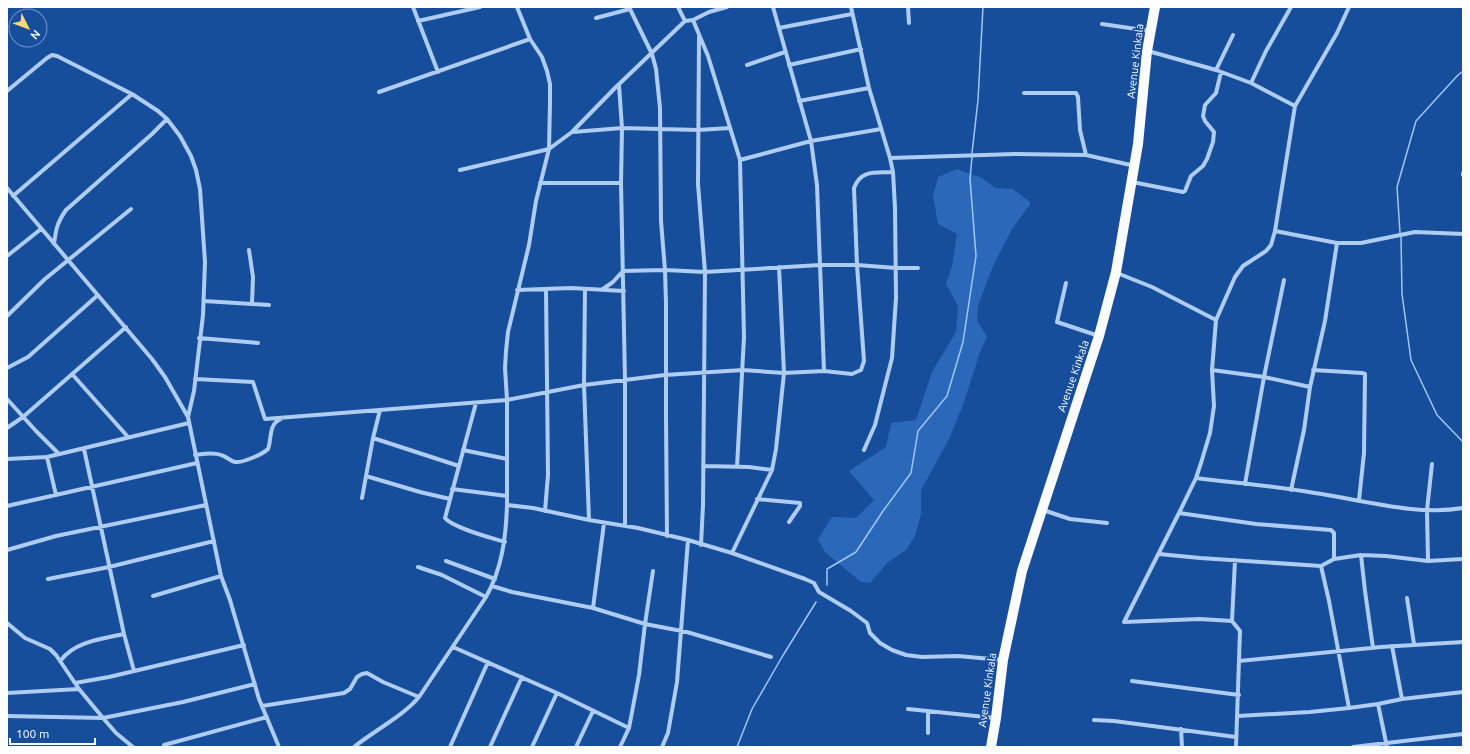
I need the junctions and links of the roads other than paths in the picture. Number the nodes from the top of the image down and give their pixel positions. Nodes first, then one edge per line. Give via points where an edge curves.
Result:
1 (413, 7) edge
2 (480, 7) edge
3 (517, 7) edge
4 (684, 7) edge
5 (727, 7) edge
6 (773, 7) edge
7 (851, 7) edge
8 (908, 7) edge
9 (1155, 7) edge
10 (1291, 7) edge
11 (1349, 7) edge
12 (629, 8) edge
13 (679, 9) edge
14 (852, 14) junction
15 (596, 18) dead end
16 (693, 20) junction
17 (418, 21) junction
18 (685, 21) junction
19 (909, 23) dead end
20 (1102, 24) dead end
21 (779, 28) junction
22 (1150, 31) junction
23 (1233, 34) dead end
24 (699, 36) junction
25 (530, 39) junction
26 (861, 49) junction
27 (1147, 51) junction
28 (785, 52) junction
29 (652, 54) junction
30 (747, 64) dead end
31 (789, 65) junction
32 (1218, 71) junction
33 (438, 72) junction
34 (1251, 83) junction
35 (619, 85) junction
36 (869, 88) junction
37 (7, 91) edge
38 (379, 92) dead end
39 (1024, 93) dead end
40 (132, 94) junction
41 (799, 101) junction
42 (1295, 106) junction
43 (167, 119) junction
44 (622, 128) junction
45 (730, 128) junction
46 (881, 129) junction
47 (661, 130) junction
48 (698, 130) junction
49 (572, 132) junction
50 (811, 141) junction
51 (549, 149) junction
52 (1086, 155) junction
53 (890, 158) junction
54 (740, 160) junction
55 (1135, 166) junction
56 (460, 170) dead end
57 (893, 172) junction
58 (1132, 182) junction
59 (540, 183) junction
60 (621, 183) junction
61 (7, 188) edge
62 (13, 196) junction
63 (131, 209) dead end
64 (41, 229) junction
65 (1275, 231) junction
66 (1463, 234) edge
67 (1337, 243) junction
68 (54, 244) junction
69 (249, 250) dead end
70 (7, 256) edge
71 (69, 261) junction
72 (820, 265) junction
73 (857, 265) junction
74 (779, 267) junction
75 (896, 268) junction
76 (918, 268) dead end
77 (743, 269) junction
78 (665, 270) junction
79 (624, 271) junction
80 (705, 272) junction
81 (1116, 272) junction
82 (1284, 280) dead end
83 (1066, 283) dead end
84 (546, 289) junction
85 (585, 289) junction
86 (603, 289) junction
87 (517, 290) junction
88 (624, 291) junction
89 (98, 295) junction
90 (204, 301) junction
91 (252, 303) junction
92 (269, 305) dead end
93 (7, 316) edge
94 (1216, 320) junction
95 (126, 327) junction
96 (1100, 336) junction
97 (199, 338) junction
98 (258, 343) dead end
99 (7, 368) edge
100 (743, 370) junction
101 (1212, 370) junction
102 (1313, 370) junction
103 (824, 371) junction
104 (703, 373) junction
105 (784, 373) junction
106 (72, 374) junction
107 (665, 375) junction
108 (1264, 377) junction
109 (195, 378) junction
110 (625, 380) junction
111 (584, 385) junction
112 (1310, 387) junction
113 (548, 391) junction
114 (7, 399) edge
115 (507, 400) junction
116 (476, 403) junction
117 (380, 410) junction
118 (23, 417) junction
119 (188, 417) junction
120 (287, 417) junction
121 (189, 422) junction
122 (7, 428) edge
123 (128, 436) junction
124 (373, 438) junction
125 (84, 449) junction
126 (463, 450) junction
127 (864, 450) dead end
128 (59, 454) junction
129 (195, 455) junction
130 (47, 457) junction
131 (7, 459) edge
132 (507, 459) junction
133 (197, 463) junction
134 (1432, 464) dead end
135 (459, 466) junction
136 (703, 466) junction
137 (737, 467) junction
138 (772, 470) junction
139 (366, 476) junction
140 (1196, 478) junction
141 (1245, 484) junction
142 (92, 487) junction
143 (452, 489) junction
144 (1291, 490) junction
145 (56, 495) junction
146 (507, 496) junction
147 (362, 498) dead end
148 (450, 499) junction
149 (757, 499) junction
150 (1359, 500) junction
151 (206, 505) junction
152 (507, 505) junction
153 (7, 506) edge
154 (1463, 508) edge
155 (1042, 510) junction
156 (1427, 510) junction
157 (545, 511) junction
158 (1179, 513) junction
159 (589, 520) junction
160 (789, 522) dead end
161 (604, 523) junction
162 (1107, 523) dead end
163 (626, 526) junction
164 (101, 528) junction
165 (667, 536) junction
166 (688, 540) junction
167 (214, 541) junction
168 (505, 542) junction
169 (701, 545) junction
170 (7, 550) edge
171 (732, 553) junction
172 (1159, 554) junction
173 (1361, 556) junction
174 (1334, 559) junction
175 (1463, 559) edge
176 (1235, 560) junction
177 (1428, 560) junction
178 (446, 561) dead end
179 (418, 566) dead end
180 (1321, 566) junction
181 (109, 567) junction
182 (653, 571) dead end
183 (220, 576) junction
184 (48, 579) dead end
185 (495, 579) junction
186 (492, 586) junction
187 (153, 596) dead end
188 (486, 597) junction
189 (1407, 598) dead end
190 (592, 608) junction
191 (1232, 621) junction
192 (7, 623) edge
193 (645, 624) junction
194 (682, 631) junction
195 (124, 634) junction
196 (1463, 642) edge
197 (1414, 644) junction
198 (244, 645) junction
199 (1392, 646) junction
200 (453, 647) junction
201 (1373, 648) junction
202 (1339, 651) junction
203 (771, 657) dead end
204 (61, 660) junction
205 (1003, 660) junction
206 (1239, 661) junction
207 (488, 662) junction
208 (134, 671) junction
209 (522, 677) junction
210 (1132, 681) dead end
211 (75, 682) junction
212 (255, 684) junction
213 (79, 689) junction
214 (1463, 692) edge
215 (7, 693) edge
216 (557, 693) junction
217 (1239, 695) junction
218 (419, 697) junction
219 (1402, 699) junction
220 (1378, 704) junction
221 (262, 706) junction
222 (1349, 708) junction
223 (908, 709) dead end
224 (593, 711) junction
225 (928, 712) junction
226 (7, 716) edge
227 (1238, 716) junction
228 (267, 717) junction
229 (103, 718) junction
230 (996, 718) junction
231 (1094, 720) dead end
232 (629, 728) junction
233 (1180, 730) junction
234 (928, 734) dead end
235 (1463, 734) edge
236 (1236, 737) junction
237 (164, 745) dead end
238 (1386, 745) edge
239 (132, 747) edge
240 (279, 747) edge
241 (354, 747) edge
242 (450, 747) edge
243 (490, 747) edge
244 (532, 747) edge
245 (576, 747) edge
246 (620, 747) edge
247 (662, 747) edge
248 (991, 747) edge
249 (1182, 747) edge
250 (1236, 747) edge
251 (1353, 747) edge

1 - 17 street
2 - 17 street
3 - 25 street
4 - 13 street
5 - 16 street
6 - 21 street
7 - 14 street
8 - 19 street
9 - 22 main road, Avenue Kinkala
10 - 34 street
11 - 42 street
12 - 15 street
12 - 29 street
13 - 18 street
14 - 21 street
14 - 26 street
16 - 18 street
16 - 24 street
17 - 33 street
18 - 29 street
20 - 22 street
21 - 28 street
22 - 27 main road, Avenue Kinkala
23 - 32 street
24 - 45 street via 710,62
24 - 48 street
25 - 33 street
25 - 51 street via 542,57 550,84
26 - 31 street
26 - 36 street
27 - 32 street
27 - 55 main road, Avenue Kinkala
28 - 30 street
28 - 31 street
29 - 35 street
29 - 47 street via 658,83
31 - 41 street
32 - 34 street
32 - 58 street via 1216,93 1205,105 1203,116 1214,132 1213,142 1207,159 1191,176 1185,191
33 - 38 street
34 - 42 street
35 - 44 street
35 - 49 street
36 - 41 street
36 - 46 street
37 - 40 street via 52,55
39 - 52 street via 1076,93
40 - 43 street
40 - 62 street
41 - 50 street
42 - 65 street
43 - 68 street via 66,210 57,225
43 - 90 street via 186,145 200,189 205,248
44 - 47 street
44 - 49 street
44 - 60 street
45 - 48 street
45 - 54 street
46 - 50 street
46 - 53 street
47 - 48 street
47 - 78 street via 661,222
48 - 80 street via 698,184
49 - 51 street
50 - 54 street
50 - 72 street via 817,185
51 - 56 street
51 - 59 street
52 - 53 street via 1015,154
52 - 55 street
53 - 57 street
54 - 77 street
55 - 58 main road, Avenue Kinkala
57 - 73 street via 868,174 857,180 854,188
57 - 75 street
58 - 81 main road, Avenue Kinkala
59 - 60 street
59 - 87 street via 529,245
60 - 79 street
61 - 62 street
62 - 64 street
63 - 71 street
64 - 68 street
64 - 70 street
65 - 67 street
65 - 94 street via 1266,251 1243,266 1235,277
66 - 67 street via 1415,232 1361,243
67 - 102 street via 1325,321
68 - 71 street
69 - 91 street via 253,277
71 - 89 street
71 - 93 street
72 - 73 street
72 - 74 street
72 - 103 street
73 - 75 street
73 - 103 street via 863,366 852,374
74 - 77 street
74 - 105 street
75 - 76 street
75 - 127 street via 892,358 875,425
77 - 80 street
77 - 100 street
78 - 79 street
78 - 80 street
78 - 107 street
79 - 86 street
79 - 88 street
80 - 104 street
81 - 94 street via 1152,287
81 - 96 main road, Avenue Kinkala
82 - 108 street
83 - 96 street via 1057,322
84 - 85 street
84 - 87 street
84 - 113 street
85 - 86 street
85 - 111 street
86 - 88 street
87 - 115 street via 506,351
88 - 110 street
89 - 95 street
89 - 99 street via 31,354
90 - 91 street
90 - 97 street
91 - 92 street
94 - 101 street
95 - 106 street
95 - 119 street via 165,377
96 - 155 main road, Avenue Kinkala
97 - 98 street
97 - 109 street
100 - 104 street
100 - 105 street
100 - 137 street
101 - 108 street
101 - 140 street via 1214,406 1210,433
102 - 112 street
102 - 150 street via 1365,374 1364,453
103 - 105 street
104 - 107 street
104 - 136 street
105 - 138 street
106 - 118 street
106 - 123 street
107 - 110 street
107 - 165 street
108 - 112 street
108 - 141 street
109 - 119 street
109 - 120 street via 254,382 265,419
110 - 111 street
110 - 163 street
111 - 113 street
111 - 159 street
112 - 144 street
113 - 115 street
113 - 157 street via 548,475
114 - 118 street
115 - 116 street
115 - 132 street
116 - 117 street
116 - 126 street
117 - 120 street
117 - 124 street
118 - 122 street
118 - 128 street
119 - 121 street
120 - 129 street via 274,424 268,449 241,462 221,455
121 - 123 street
121 - 129 street
123 - 125 street
124 - 135 street
124 - 139 street
125 - 128 street
125 - 142 street
126 - 132 street
126 - 135 street
128 - 130 street
129 - 133 street
130 - 131 street
130 - 145 street
132 - 146 street
133 - 142 street
133 - 151 street
134 - 156 street
135 - 143 street
136 - 137 street
136 - 169 street
137 - 138 street
138 - 149 street
139 - 147 street
139 - 148 street
140 - 141 street
140 - 158 street
141 - 144 street
142 - 145 street
142 - 164 street
143 - 146 street
143 - 148 street
144 - 150 street
145 - 153 street
146 - 152 street
148 - 168 street via 445,518 448,521
149 - 160 street via 800,503
149 - 171 street
150 - 156 street
151 - 164 street
151 - 167 street
152 - 157 street
152 - 168 street
154 - 156 street via 1449,511
155 - 162 street via 1070,519
155 - 205 main road, Avenue Kinkala via 1022,571
156 - 177 street
157 - 159 street
158 - 172 street
158 - 174 street via 1256,524 1331,530 1334,533
159 - 161 street
161 - 163 street
161 - 190 street
163 - 165 street
164 - 170 street via 56,536
164 - 181 street
165 - 166 street
166 - 169 street
166 - 194 street
167 - 181 street
167 - 183 street
168 - 185 street
169 - 171 street
171 - 205 street via 814,583 819,592 851,610 867,623 870,633 892,650 922,657 958,656
172 - 176 street
172 - 191 street via 1124,622 1200,619
173 - 174 street
173 - 177 street
173 - 201 street
174 - 180 street
175 - 177 street
176 - 180 street
176 - 191 street
178 - 185 street
179 - 188 street
180 - 202 street
181 - 184 street
181 - 195 street
182 - 193 street
183 - 187 street
183 - 198 street
185 - 186 street
186 - 188 street
186 - 190 street
188 - 200 street
189 - 197 street
190 - 193 street
191 - 206 street via 1240,631
192 - 204 street via 25,638 50,649
193 - 194 street
193 - 232 street
194 - 203 street
194 - 247 street via 677,682 668,733
195 - 204 street via 80,645
195 - 208 street
196 - 197 street
197 - 199 street
198 - 208 street
198 - 212 street
199 - 201 street
199 - 219 street
200 - 207 street
200 - 218 street
201 - 202 street
202 - 206 street
202 - 222 street
204 - 211 street
205 - 230 main road, Avenue Kinkala
206 - 217 street
207 - 209 street
207 - 242 street
208 - 211 street
209 - 216 street
209 - 243 street
210 - 217 street
211 - 213 street
212 - 221 street
212 - 229 street
213 - 215 street
213 - 229 street
214 - 219 street
216 - 224 street
216 - 244 street
217 - 227 street
218 - 221 street via 372,675 362,674 344,693
218 - 241 street via 407,709
219 - 220 street
220 - 222 street
220 - 238 street
221 - 228 street
222 - 227 street
223 - 225 street
224 - 232 street
224 - 245 street
225 - 230 street
225 - 234 street
226 - 229 street
227 - 236 street
228 - 237 street
228 - 240 street
229 - 239 street
230 - 248 main road, Avenue Kinkala
231 - 233 street via 1114,720
232 - 246 street
233 - 236 street
233 - 249 street
235 - 238 street
236 - 250 street
238 - 251 street

